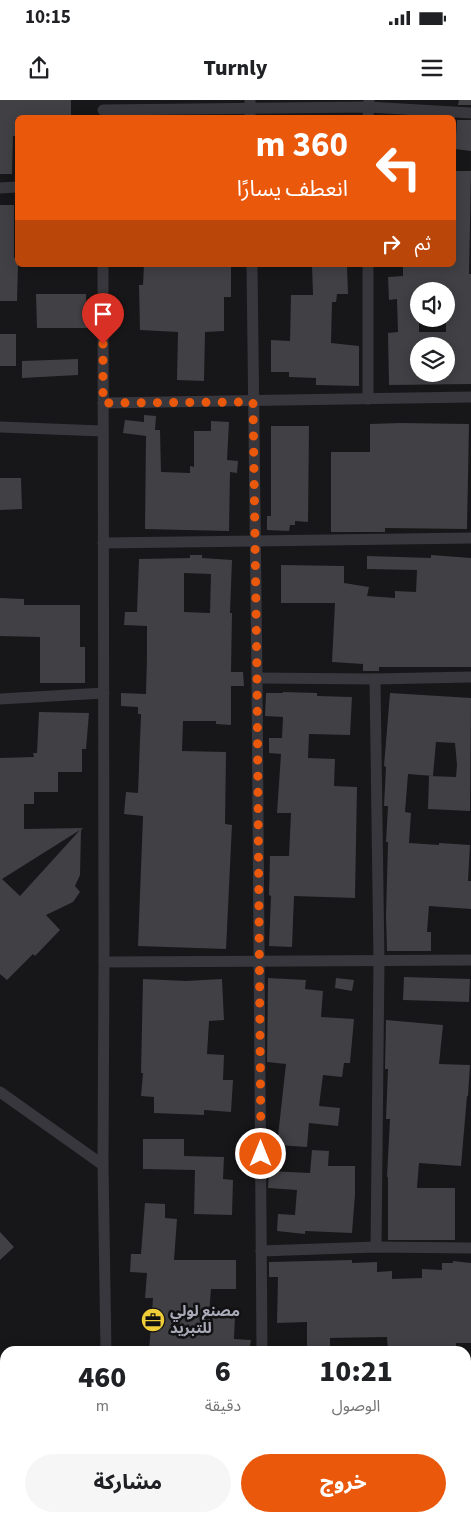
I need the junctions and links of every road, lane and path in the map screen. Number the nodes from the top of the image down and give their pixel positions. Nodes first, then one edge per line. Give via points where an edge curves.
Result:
1 (368, 108) edge
2 (103, 109) edge
3 (250, 109) edge
4 (471, 113) edge
5 (15, 187) edge
6 (0, 188) edge
7 (103, 267) edge
8 (252, 267) edge
9 (368, 267) edge
10 (471, 397) edge
11 (368, 399) junction
12 (253, 402) junction
13 (103, 403) junction
14 (0, 427) edge
15 (102, 431) junction
16 (471, 538) edge
17 (255, 540) junction
18 (103, 543) junction
19 (471, 677) edge
20 (257, 678) junction
21 (374, 679) junction
22 (104, 693) junction
23 (0, 699) edge
24 (259, 960) junction
25 (471, 960) edge
26 (379, 961) junction
27 (104, 962) junction
28 (0, 1092) edge
29 (103, 1164) junction
30 (376, 1248) junction
31 (471, 1248) edge
32 (261, 1251) junction
33 (106, 1346) edge
34 (262, 1346) edge

1 - 3 street
1 - 4 street
2 - 3 street
5 - 6 street
7 - 13 street
8 - 12 street
9 - 11 street
10 - 11 street
11 - 12 street
12 - 13 street
12 - 17 street
13 - 15 street
14 - 15 street
15 - 18 street
16 - 17 street
17 - 18 street
17 - 20 street
18 - 22 street
19 - 21 street
20 - 21 street
20 - 24 street
21 - 26 street
22 - 23 street
22 - 27 street
24 - 26 street
24 - 27 street
24 - 32 street
25 - 26 street
26 - 30 street
27 - 29 street
28 - 29 street
29 - 33 street
30 - 31 street
30 - 32 street
32 - 34 street

